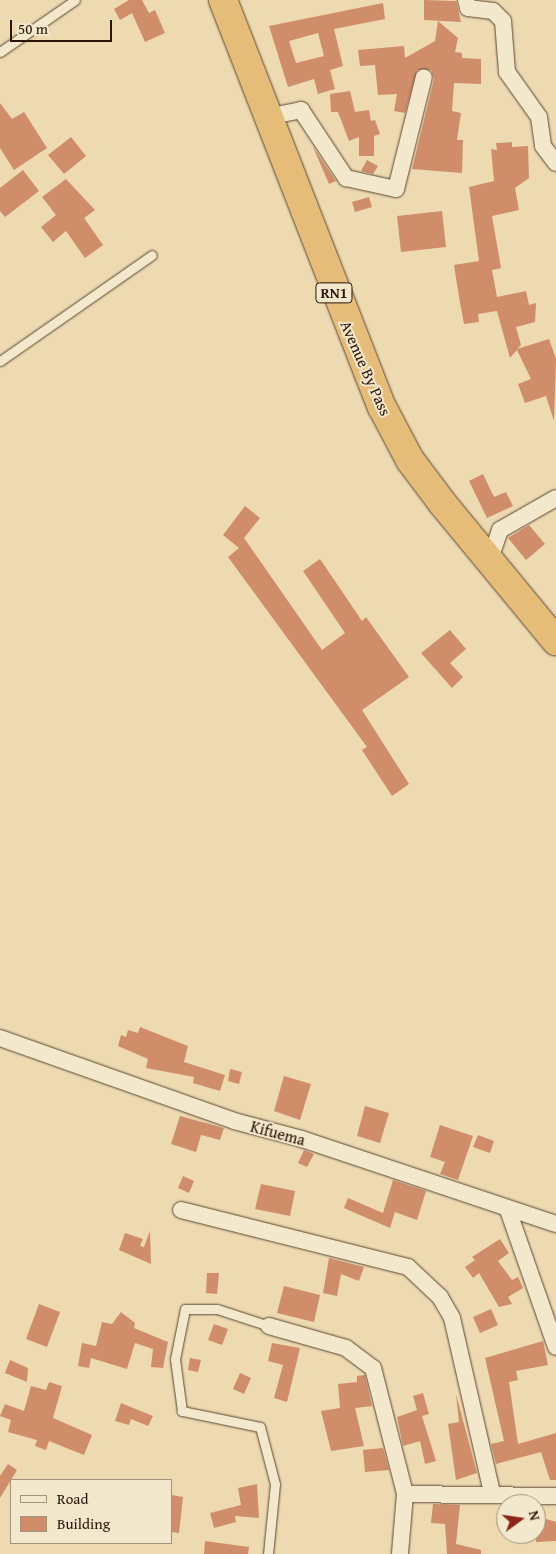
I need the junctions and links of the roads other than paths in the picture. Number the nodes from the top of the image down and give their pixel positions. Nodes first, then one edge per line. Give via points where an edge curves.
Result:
1 (75, 0) edge
2 (223, 0) edge
3 (466, 0) edge
4 (0, 52) edge
5 (424, 77) dead end
6 (266, 117) junction
7 (556, 163) edge
8 (152, 255) dead end
9 (0, 361) edge
10 (556, 498) edge
11 (490, 562) junction
12 (556, 640) edge
13 (0, 1038) edge
14 (181, 1210) dead end
15 (508, 1210) junction
16 (556, 1224) edge
17 (269, 1326) joint
18 (556, 1347) edge
19 (492, 1492) junction
20 (405, 1494) junction
21 (556, 1496) edge
22 (268, 1554) edge
23 (400, 1554) edge

1 - 4 lane
2 - 6 highway, Avenue By Pass / RN1
3 - 7 street via 468,8 493,11 503,21 508,72 539,117 544,146
5 - 6 street via 396,189 346,178 301,110
6 - 11 highway, Avenue By Pass / RN1 via 382,407 410,460
8 - 9 lane
10 - 11 street via 500,530
11 - 12 highway, Avenue By Pass / RN1
13 - 15 street, Kifuema via 234,1121 302,1138
14 - 19 street via 408,1267 440,1297 452,1318
15 - 16 street, Kifuema
15 - 18 street
17 - 20 street via 346,1348 373,1368
17 - 22 lane via 217,1309 185,1309 175,1358 182,1411 260,1427 276,1484
19 - 20 street
19 - 21 street
20 - 23 street

